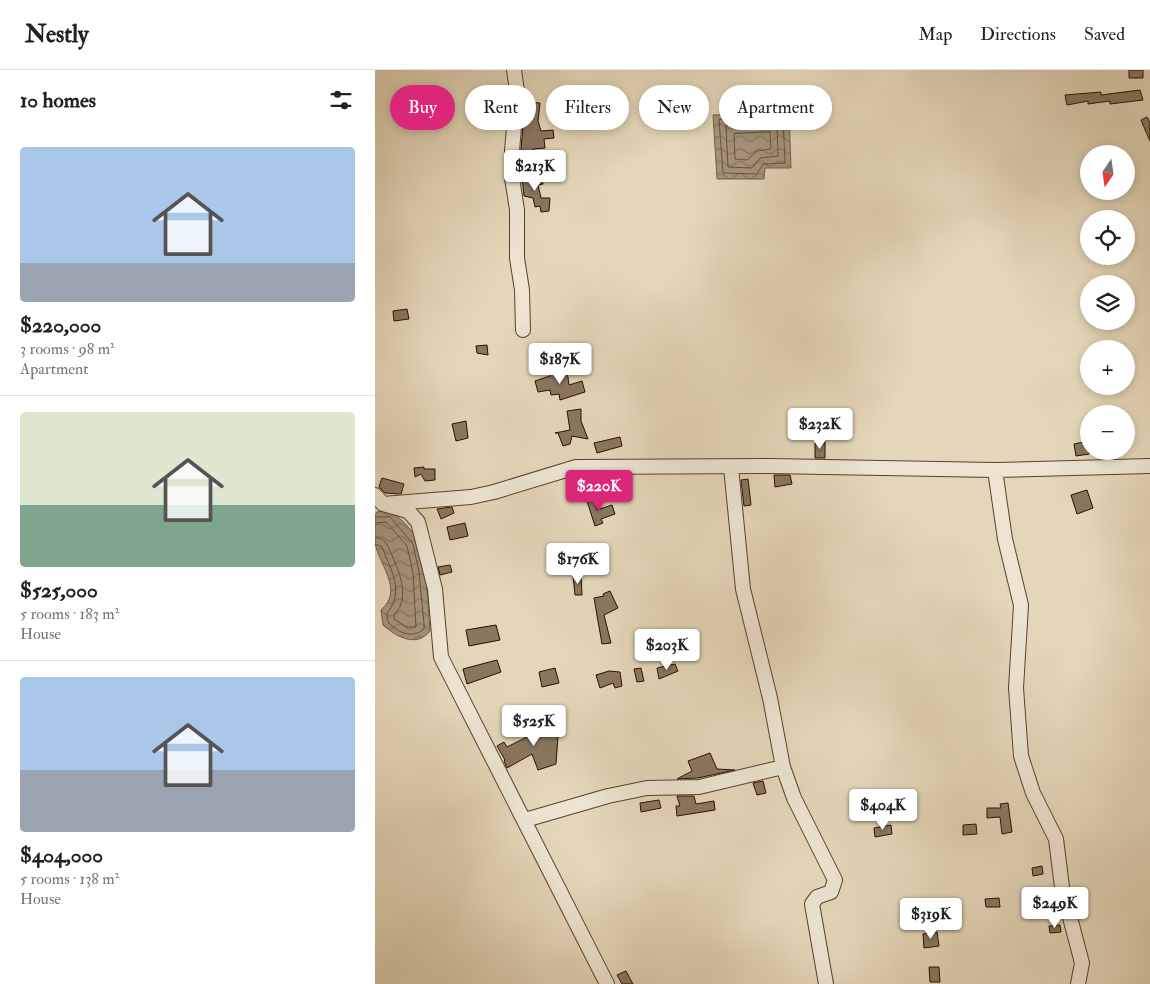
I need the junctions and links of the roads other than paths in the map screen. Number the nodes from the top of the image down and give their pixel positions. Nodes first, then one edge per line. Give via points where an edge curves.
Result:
1 (514, 70) edge
2 (523, 330) dead end
3 (1150, 466) edge
4 (731, 467) junction
5 (995, 470) junction
6 (379, 499) edge
7 (783, 767) junction
8 (525, 820) junction
9 (607, 984) edge
10 (826, 984) edge
11 (1078, 984) edge

1 - 2 street via 517,105 512,178 517,210
3 - 5 street
4 - 5 street
4 - 6 street via 576,467 471,497
4 - 7 street via 743,589
5 - 11 street via 1005,539 1021,605 1016,688 1021,756 1033,793 1055,839 1062,887 1082,963
6 - 8 street via 408,511 418,522 435,589 441,657
7 - 8 street via 699,787 647,788 608,796
7 - 10 street via 794,798 835,880 831,892 817,897 812,904
8 - 9 street

